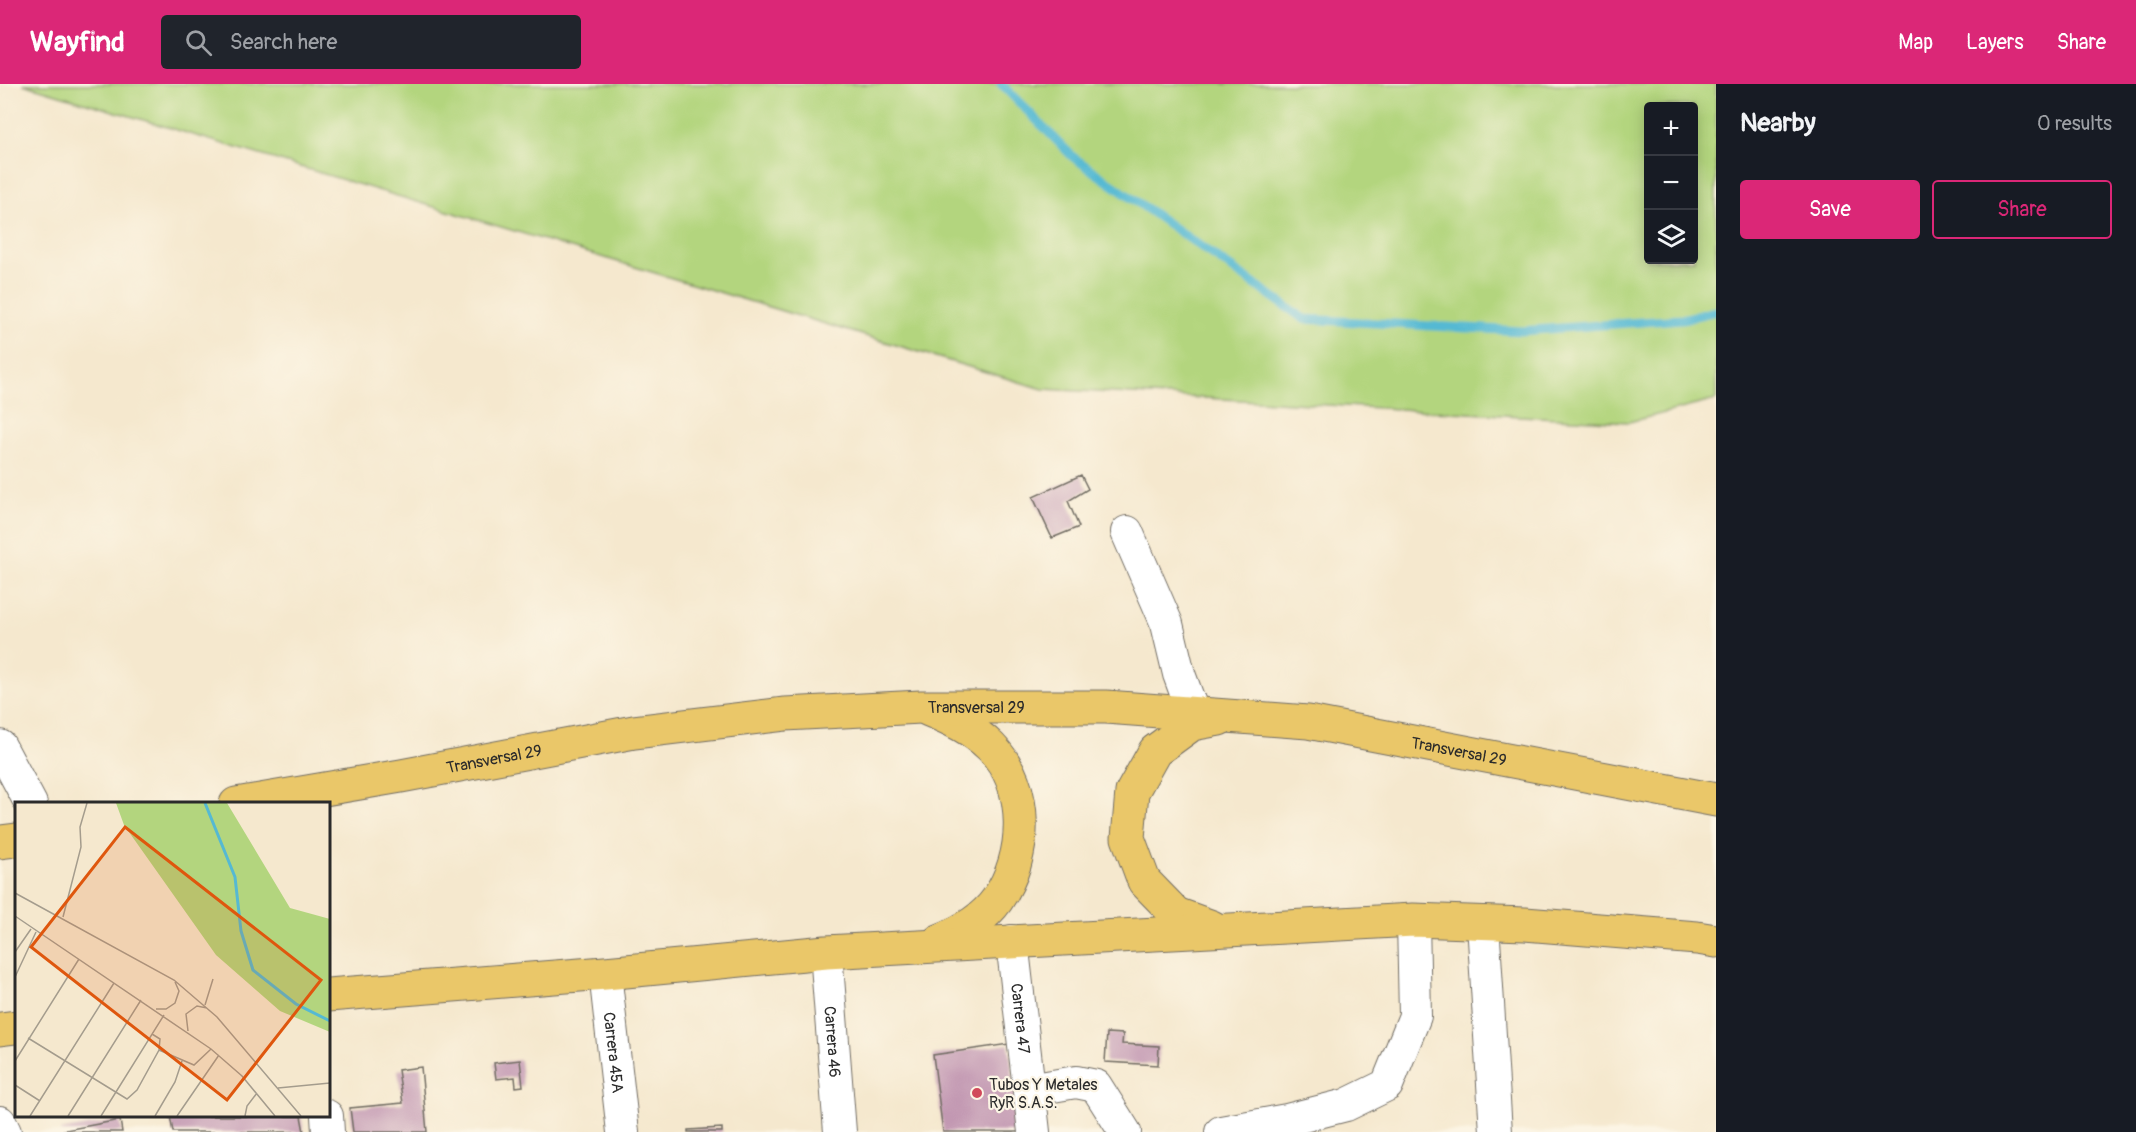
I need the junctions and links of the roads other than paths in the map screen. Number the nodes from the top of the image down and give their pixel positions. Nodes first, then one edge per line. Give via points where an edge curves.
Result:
1 (1127, 532) dead end
2 (921, 706) junction
3 (1193, 712) junction
4 (1238, 715) junction
5 (0, 746) edge
6 (1716, 800) edge
7 (30, 802) edge
8 (248, 802) edge
9 (15, 840) edge
10 (0, 843) edge
11 (1413, 920) junction
12 (1483, 923) junction
13 (1220, 930) junction
14 (1012, 941) junction
15 (1716, 941) edge
16 (929, 946) junction
17 (826, 952) junction
18 (605, 973) junction
19 (330, 995) edge
20 (15, 1027) edge
21 (0, 1029) edge
22 (1029, 1090) junction
23 (327, 1117) edge
24 (0, 1122) edge
25 (1309, 1123) edge
26 (5, 1132) edge
27 (328, 1132) edge
28 (623, 1132) edge
29 (840, 1132) edge
30 (1034, 1132) edge
31 (1125, 1132) edge
32 (1221, 1132) edge
33 (1496, 1132) edge

1 - 3 street via 1167,624
2 - 3 highway, Transversal 29 via 1106,707
2 - 8 highway, Transversal 29 via 785,714 634,732
2 - 16 highway via 960,723 992,748 1013,783 1022,824 1016,865 997,901 967,929
3 - 4 highway, Transversal 29
4 - 6 highway, Transversal 29 via 1308,722
4 - 13 highway via 1192,724 1155,751 1132,792 1128,838 1144,881 1176,914
5 - 7 street
9 - 10 highway
11 - 12 highway
11 - 13 highway
11 - 25 street via 1415,1016 1387,1085
12 - 15 highway
12 - 33 street
13 - 14 highway
14 - 16 highway
14 - 22 street, Carrera 47
16 - 17 highway
17 - 18 highway
17 - 29 street, Carrera 46
18 - 19 highway
18 - 28 street, Carrera 45A
20 - 21 highway
22 - 30 street, Carrera 47
22 - 31 street via 1076,1082 1096,1086
23 - 27 street
24 - 26 street
25 - 32 street

